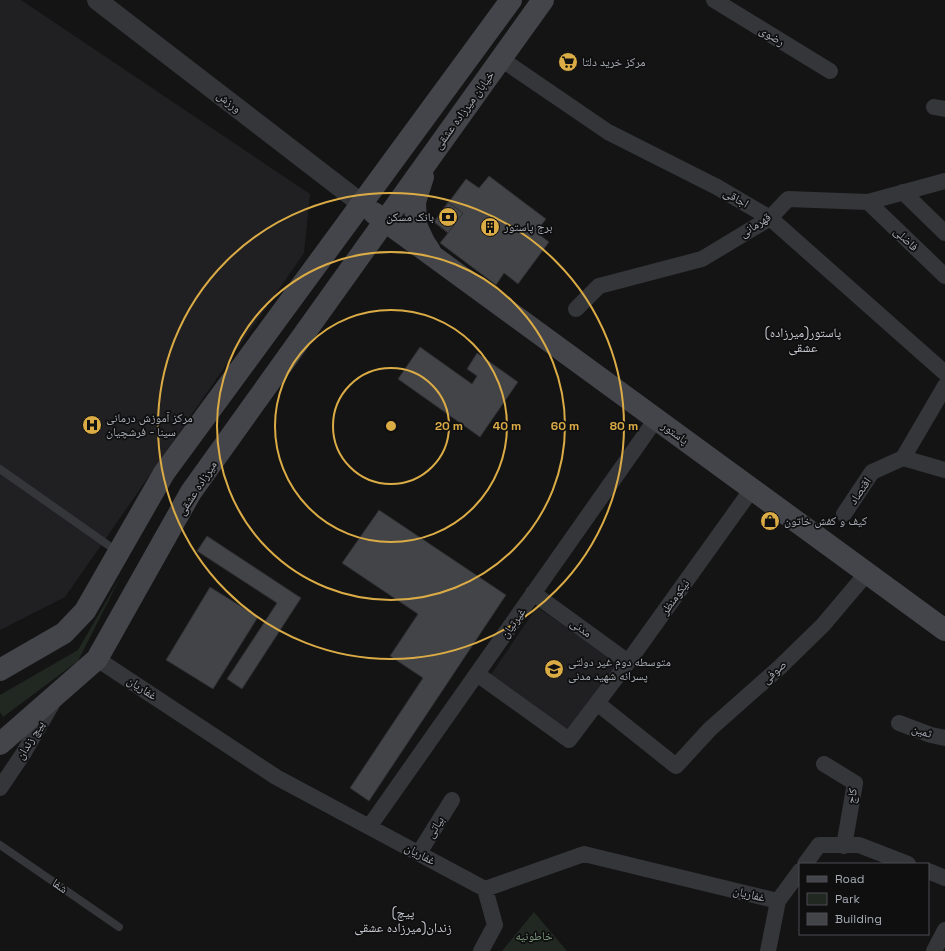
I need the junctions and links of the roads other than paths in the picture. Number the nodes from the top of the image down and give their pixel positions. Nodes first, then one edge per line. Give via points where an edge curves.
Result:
1 (97, 0) edge
2 (511, 0) edge
3 (543, 0) edge
4 (714, 0) edge
5 (501, 59) junction
6 (830, 71) dead end
7 (431, 156) junction
8 (945, 181) edge
9 (904, 192) junction
10 (868, 202) junction
11 (362, 204) junction
12 (770, 218) junction
13 (385, 221) junction
14 (945, 233) edge
15 (431, 254) junction
16 (945, 276) edge
17 (576, 309) dead end
18 (943, 366) edge
19 (945, 386) edge
20 (656, 419) junction
21 (903, 458) junction
22 (0, 469) edge
23 (945, 470) edge
24 (164, 473) junction
25 (752, 489) junction
26 (191, 492) junction
27 (844, 514) dead end
28 (119, 553) junction
29 (867, 573) junction
30 (533, 593) junction
31 (945, 630) edge
32 (97, 659) junction
33 (628, 662) junction
34 (0, 670) edge
35 (477, 674) junction
36 (59, 692) junction
37 (597, 703) junction
38 (899, 724) dead end
39 (945, 738) edge
40 (0, 744) edge
41 (824, 764) dead end
42 (0, 788) edge
43 (452, 800) dead end
44 (369, 827) junction
45 (0, 845) edge
46 (844, 846) junction
47 (419, 853) junction
48 (807, 863) edge
49 (905, 863) edge
50 (929, 872) edge
51 (799, 873) edge
52 (945, 878) edge
53 (485, 889) junction
54 (788, 895) edge
55 (119, 927) dead end
56 (945, 930) edge
57 (481, 951) edge
58 (768, 951) edge
59 (934, 951) edge

1 - 11 street, ورزش
2 - 11 main road
3 - 5 main road, خیابان میرزاده عشقی
4 - 6 street, رضوی
5 - 7 main road, خیابان میرزاده عشقی
5 - 12 street, اجاقی via 608,132 717,187
7 - 13 main road, خیابان میرزاده عشقی
7 - 15 main road via 415,202 416,225
8 - 9 street, قهرمانی
9 - 10 street, قهرمانی
9 - 14 street
10 - 12 street, قهرمانی via 788,199
10 - 16 street, فاضلی
11 - 13 main road, پاستور
11 - 24 main road
12 - 17 street, قهرمانی via 702,259 599,286
12 - 18 street, اجاقی
13 - 15 main road, پاستور
13 - 26 main road, میرزاده عشقی
15 - 20 main road, پاستور
19 - 21 street
20 - 25 main road, پاستور
20 - 30 street, غیرتیان
21 - 23 street
21 - 27 street, اقتصاد via 872,472
22 - 28 lane
24 - 26 main road
24 - 28 main road
25 - 29 main road, پاستور
25 - 33 street, نیکومنظر
26 - 32 main road, میرزاده عشقی
28 - 34 main road via 85,610 64,633
29 - 31 main road, پاستور
29 - 37 street, صوفی via 823,625 710,729 676,766
30 - 33 street, مدنی
30 - 35 street, غیرتیان
32 - 36 main road, میرزاده عشقی
32 - 44 street, غفاریان via 276,777
33 - 37 street, نیکومنظر
35 - 37 street, نیکومنظر via 569,740
35 - 44 street, غیرتیان
36 - 40 main road, میرزاده عشقی
36 - 42 street, پیچ زندان
38 - 39 street, ثمین
41 - 46 street, کاج via 855,783
43 - 47 street, بیاتی
44 - 47 street, غفاریان
45 - 55 lane, شفا
46 - 48 street via 819,846
46 - 49 street via 859,845
47 - 53 street, غفاریان
50 - 52 street
51 - 54 street
53 - 54 street, غفاریان via 584,854
53 - 57 street via 495,926
54 - 58 street
56 - 59 street

